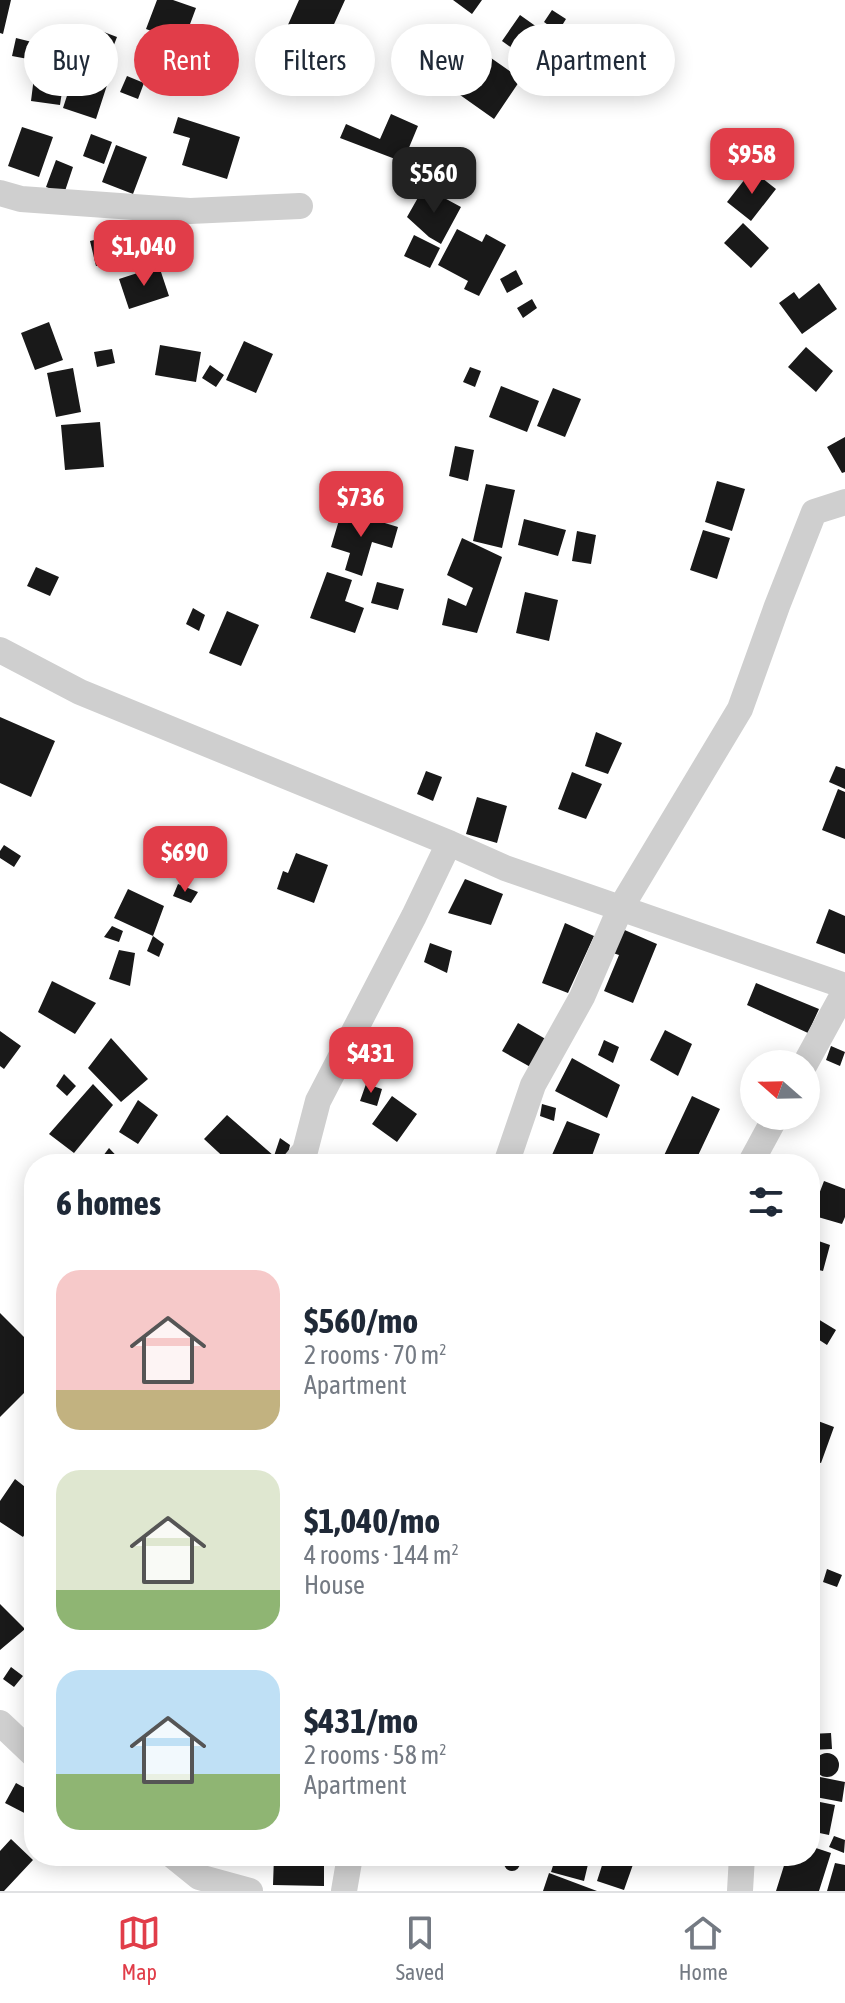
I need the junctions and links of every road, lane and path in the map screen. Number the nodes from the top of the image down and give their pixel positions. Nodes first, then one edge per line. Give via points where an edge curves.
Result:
1 (0, 193) edge
2 (300, 206) dead end
3 (845, 502) edge
4 (0, 650) edge
5 (449, 843) junction
6 (620, 909) junction
7 (845, 988) edge
8 (812, 1050) edge
9 (768, 1130) edge
10 (302, 1154) edge
11 (509, 1154) edge
12 (755, 1154) edge
13 (0, 1723) edge
14 (24, 1746) edge
15 (185, 1866) edge
16 (348, 1866) edge
17 (741, 1866) edge
18 (250, 1891) edge
19 (344, 1891) edge
20 (740, 1891) edge

1 - 2 street via 190,211
3 - 6 street via 814,512 740,709
4 - 5 street via 80,692
5 - 6 street
5 - 10 street via 318,1101
6 - 7 street
6 - 11 street via 582,997 533,1085
7 - 8 street
9 - 12 street
13 - 14 street
15 - 18 street via 199,1877
16 - 19 street
17 - 20 street

